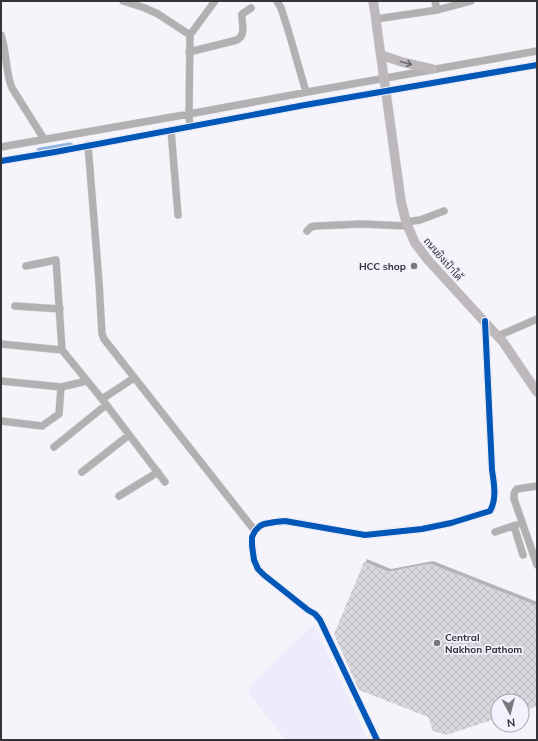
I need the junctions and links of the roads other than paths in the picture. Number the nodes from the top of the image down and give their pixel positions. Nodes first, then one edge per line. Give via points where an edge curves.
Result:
1 (123, 1) edge
2 (215, 1) edge
3 (277, 1) edge
4 (373, 1) edge
5 (436, 1) edge
6 (471, 1) edge
7 (251, 8) dead end
8 (437, 10) junction
9 (376, 20) junction
10 (1, 35) edge
11 (190, 35) junction
12 (537, 51) edge
13 (190, 52) junction
14 (381, 55) junction
15 (537, 64) edge
16 (432, 69) junction
17 (385, 78) junction
18 (386, 91) junction
19 (306, 92) junction
20 (189, 116) junction
21 (190, 126) junction
22 (171, 130) junction
23 (44, 139) junction
24 (52, 140) junction
25 (88, 145) junction
26 (1, 147) edge
27 (55, 151) junction
28 (1, 161) edge
29 (444, 211) dead end
30 (178, 215) dead end
31 (406, 224) junction
32 (307, 231) dead end
33 (26, 266) dead end
34 (15, 306) dead end
35 (60, 309) junction
36 (537, 319) edge
37 (485, 321) junction
38 (498, 336) junction
39 (1, 344) edge
40 (62, 350) junction
41 (134, 378) junction
42 (87, 381) junction
43 (1, 382) edge
44 (61, 387) junction
45 (537, 392) edge
46 (104, 402) junction
47 (1, 421) edge
48 (129, 435) junction
49 (54, 447) dead end
50 (82, 472) dead end
51 (158, 472) junction
52 (165, 482) dead end
53 (537, 486) edge
54 (119, 496) dead end
55 (522, 523) junction
56 (514, 526) junction
57 (256, 531) junction
58 (495, 532) dead end
59 (523, 555) dead end
60 (537, 565) edge
61 (324, 625) junction
62 (377, 740) edge
63 (382, 740) edge

1 - 11 street via 158,14
2 - 11 street
3 - 19 street
4 - 9 main road, ถนนยิงเป้าใต้
5 - 8 street
6 - 8 street
7 - 13 street via 242,14 243,28 240,38
8 - 9 street
9 - 14 main road, ถนนยิงเป้าใต้
10 - 23 street via 12,88
11 - 13 street
12 - 16 street
13 - 20 street
14 -> 16 main road
14 - 17 main road, ถนนยิงเป้าใต้
15 - 18 street
16 - 17 street
17 - 18 main road, ถนนยิงเป้าใต้
17 - 19 street
18 - 21 street
18 - 31 main road, ถนนยิงเป้าใต้
19 - 20 street
20 - 21 street
20 - 24 street
21 - 22 street
22 - 25 street
22 - 30 street
23 - 24 street
23 - 26 street
24 - 27 street
25 - 27 street
25 - 41 street via 102,334
27 - 28 street
29 - 31 street
31 - 32 street via 315,226
31 - 37 main road, ถนนยิงเป้าใต้ via 415,244 428,260
33 - 35 street via 56,260
34 - 35 street
35 - 40 street
36 - 38 street
37 - 38 main road, ถนนยิงเป้าใต้
37 - 57 street via 495,489 490,512 422,529 365,535 284,521 264,524
38 - 45 main road, ถนนยิงเป้าใต้
39 - 40 street
40 - 42 street
41 - 46 street
41 - 57 street
42 - 44 street
42 - 46 street
43 - 44 street
44 - 47 street via 59,414 42,426
46 - 48 street
46 - 49 street
48 - 50 street
48 - 51 street
51 - 52 street
51 - 54 street
53 - 55 street via 517,489 514,493
55 - 56 street
55 - 60 street
56 - 58 street
56 - 59 street
57 - 61 street via 252,537 252,545 258,569 315,614
61 - 62 street
61 - 63 street via 332,634

